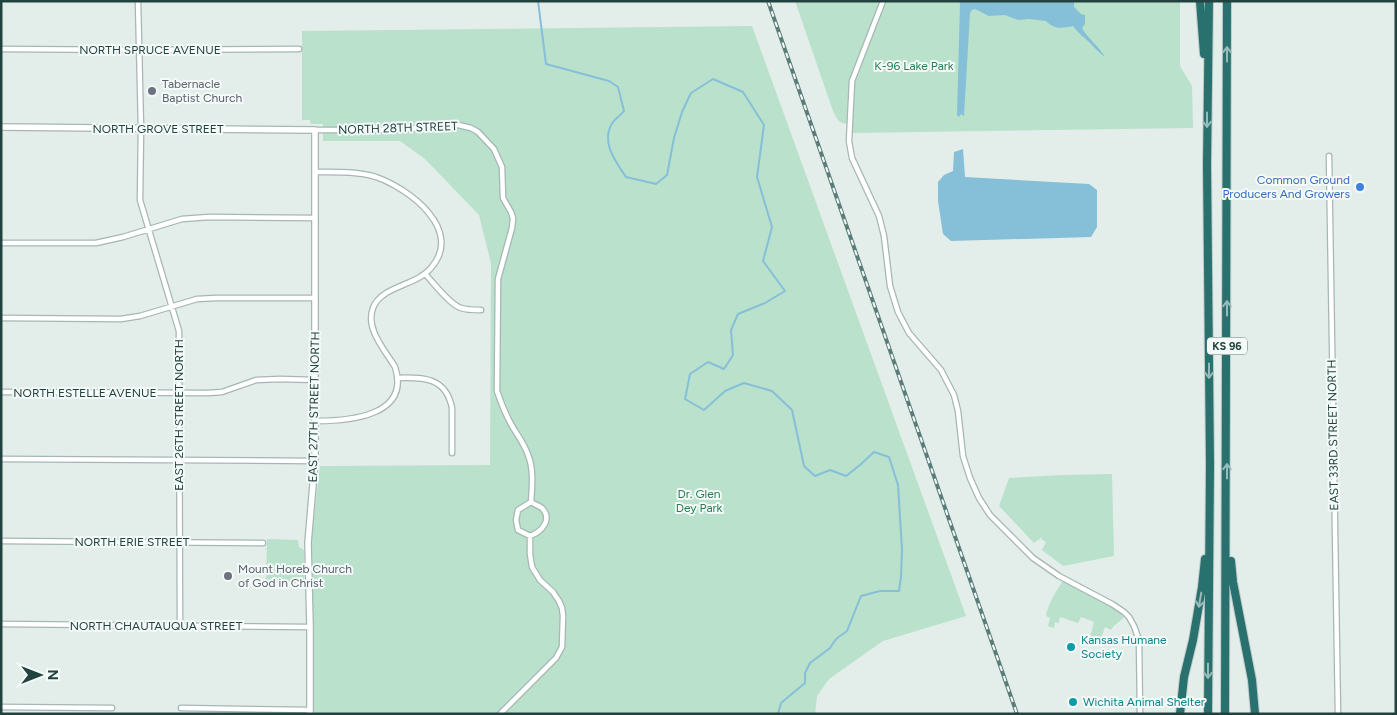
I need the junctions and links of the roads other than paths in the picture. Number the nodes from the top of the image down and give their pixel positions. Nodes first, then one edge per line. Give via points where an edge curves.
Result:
1 (138, 1) edge
2 (882, 1) edge
3 (1200, 1) edge
4 (1208, 1) edge
5 (1227, 1) edge
6 (1, 49) edge
7 (299, 49) dead end
8 (139, 50) junction
9 (1208, 94) junction
10 (1, 127) edge
11 (140, 128) junction
12 (315, 130) junction
13 (1329, 156) dead end
14 (316, 172) junction
15 (316, 218) junction
16 (148, 229) junction
17 (1, 243) edge
18 (425, 274) junction
19 (316, 298) junction
20 (172, 306) junction
21 (481, 310) dead end
22 (1, 318) edge
23 (397, 378) junction
24 (316, 380) junction
25 (1, 392) edge
26 (180, 393) junction
27 (316, 422) junction
28 (452, 453) dead end
29 (1, 459) edge
30 (180, 460) junction
31 (315, 460) junction
32 (1210, 464) junction
33 (531, 502) junction
34 (1227, 519) junction
35 (530, 536) junction
36 (1, 542) edge
37 (180, 543) junction
38 (263, 543) dead end
39 (1, 624) edge
40 (180, 625) junction
41 (310, 627) junction
42 (1, 707) edge
43 (112, 708) dead end
44 (181, 708) dead end
45 (310, 712) edge
46 (500, 714) edge
47 (1140, 714) edge
48 (1180, 714) edge
49 (1208, 714) edge
50 (1226, 714) edge
51 (1255, 714) edge
52 (1338, 714) edge

1 - 8 street, EAST 26TH STREET NORTH
2 - 47 street via 852,81 849,141 852,158 879,216 890,286 898,312 909,332 941,370 954,395 963,456 979,498 990,515 1033,558 1129,617 1139,640
3 - 9 highway
4 - 9 highway, KS 96
34 -> 5 highway, KS 96
6 - 8 street, NORTH SPRUCE AVENUE
7 - 8 street, NORTH SPRUCE AVENUE
8 - 11 street, EAST 26TH STREET NORTH
9 -> 32 highway, KS 96
10 - 11 street, NORTH GROVE STREET
11 - 12 street, NORTH GROVE STREET
11 - 16 street, EAST 26TH STREET NORTH via 140,200
12 - 14 street, EAST 27TH STREET NORTH
12 - 33 street, NORTH 28TH STREET via 400,130 454,124 478,132 494,149 502,167 503,198 513,218 498,279 497,391 501,406 529,456
13 - 52 street, EAST 33RD STREET NORTH
14 - 15 street, EAST 27TH STREET NORTH
14 - 18 street via 377,177 420,204 438,228 441,241 440,255
15 - 16 street via 209,217 182,219
15 - 19 street, EAST 27TH STREET NORTH
16 - 17 street via 96,243
16 - 20 street, EAST 26TH STREET NORTH
18 - 21 street via 458,307
18 - 23 street via 384,295 373,308 373,330 395,367
19 - 20 street via 197,299
19 - 24 street, EAST 27TH STREET NORTH
20 - 22 street via 121,319
20 - 26 street, EAST 26TH STREET NORTH via 179,330
23 - 27 street via 395,395 368,416
23 - 28 street via 432,380 444,389 452,408
24 - 26 street, NORTH ESTELLE AVENUE via 256,380 222,392
24 - 27 street, EAST 27TH STREET NORTH
25 - 26 street, NORTH ESTELLE AVENUE
26 - 30 street, EAST 26TH STREET NORTH
27 - 31 street, EAST 27TH STREET NORTH
29 - 30 street
30 - 31 street
30 - 37 street, EAST 26TH STREET NORTH
31 - 41 street, EAST 27TH STREET NORTH via 308,543
32 -> 48 highway via 1202,587
32 -> 49 highway, KS 96
33 - 35 street via 518,510 516,520 518,530
33 - 35 street via 542,508 546,522 543,529
34 - 50 highway, KS 96
34 - 51 highway via 1233,582 1252,680
35 - 46 street via 532,567 562,608 562,647 556,658
36 - 37 street, NORTH ERIE STREET
37 - 38 street, NORTH ERIE STREET
37 - 40 street, EAST 26TH STREET NORTH
39 - 40 street, NORTH CHAUTAUQUA STREET
40 - 41 street, NORTH CHAUTAUQUA STREET
41 - 45 street, EAST 27TH STREET NORTH
42 - 43 street
44 - 45 street

